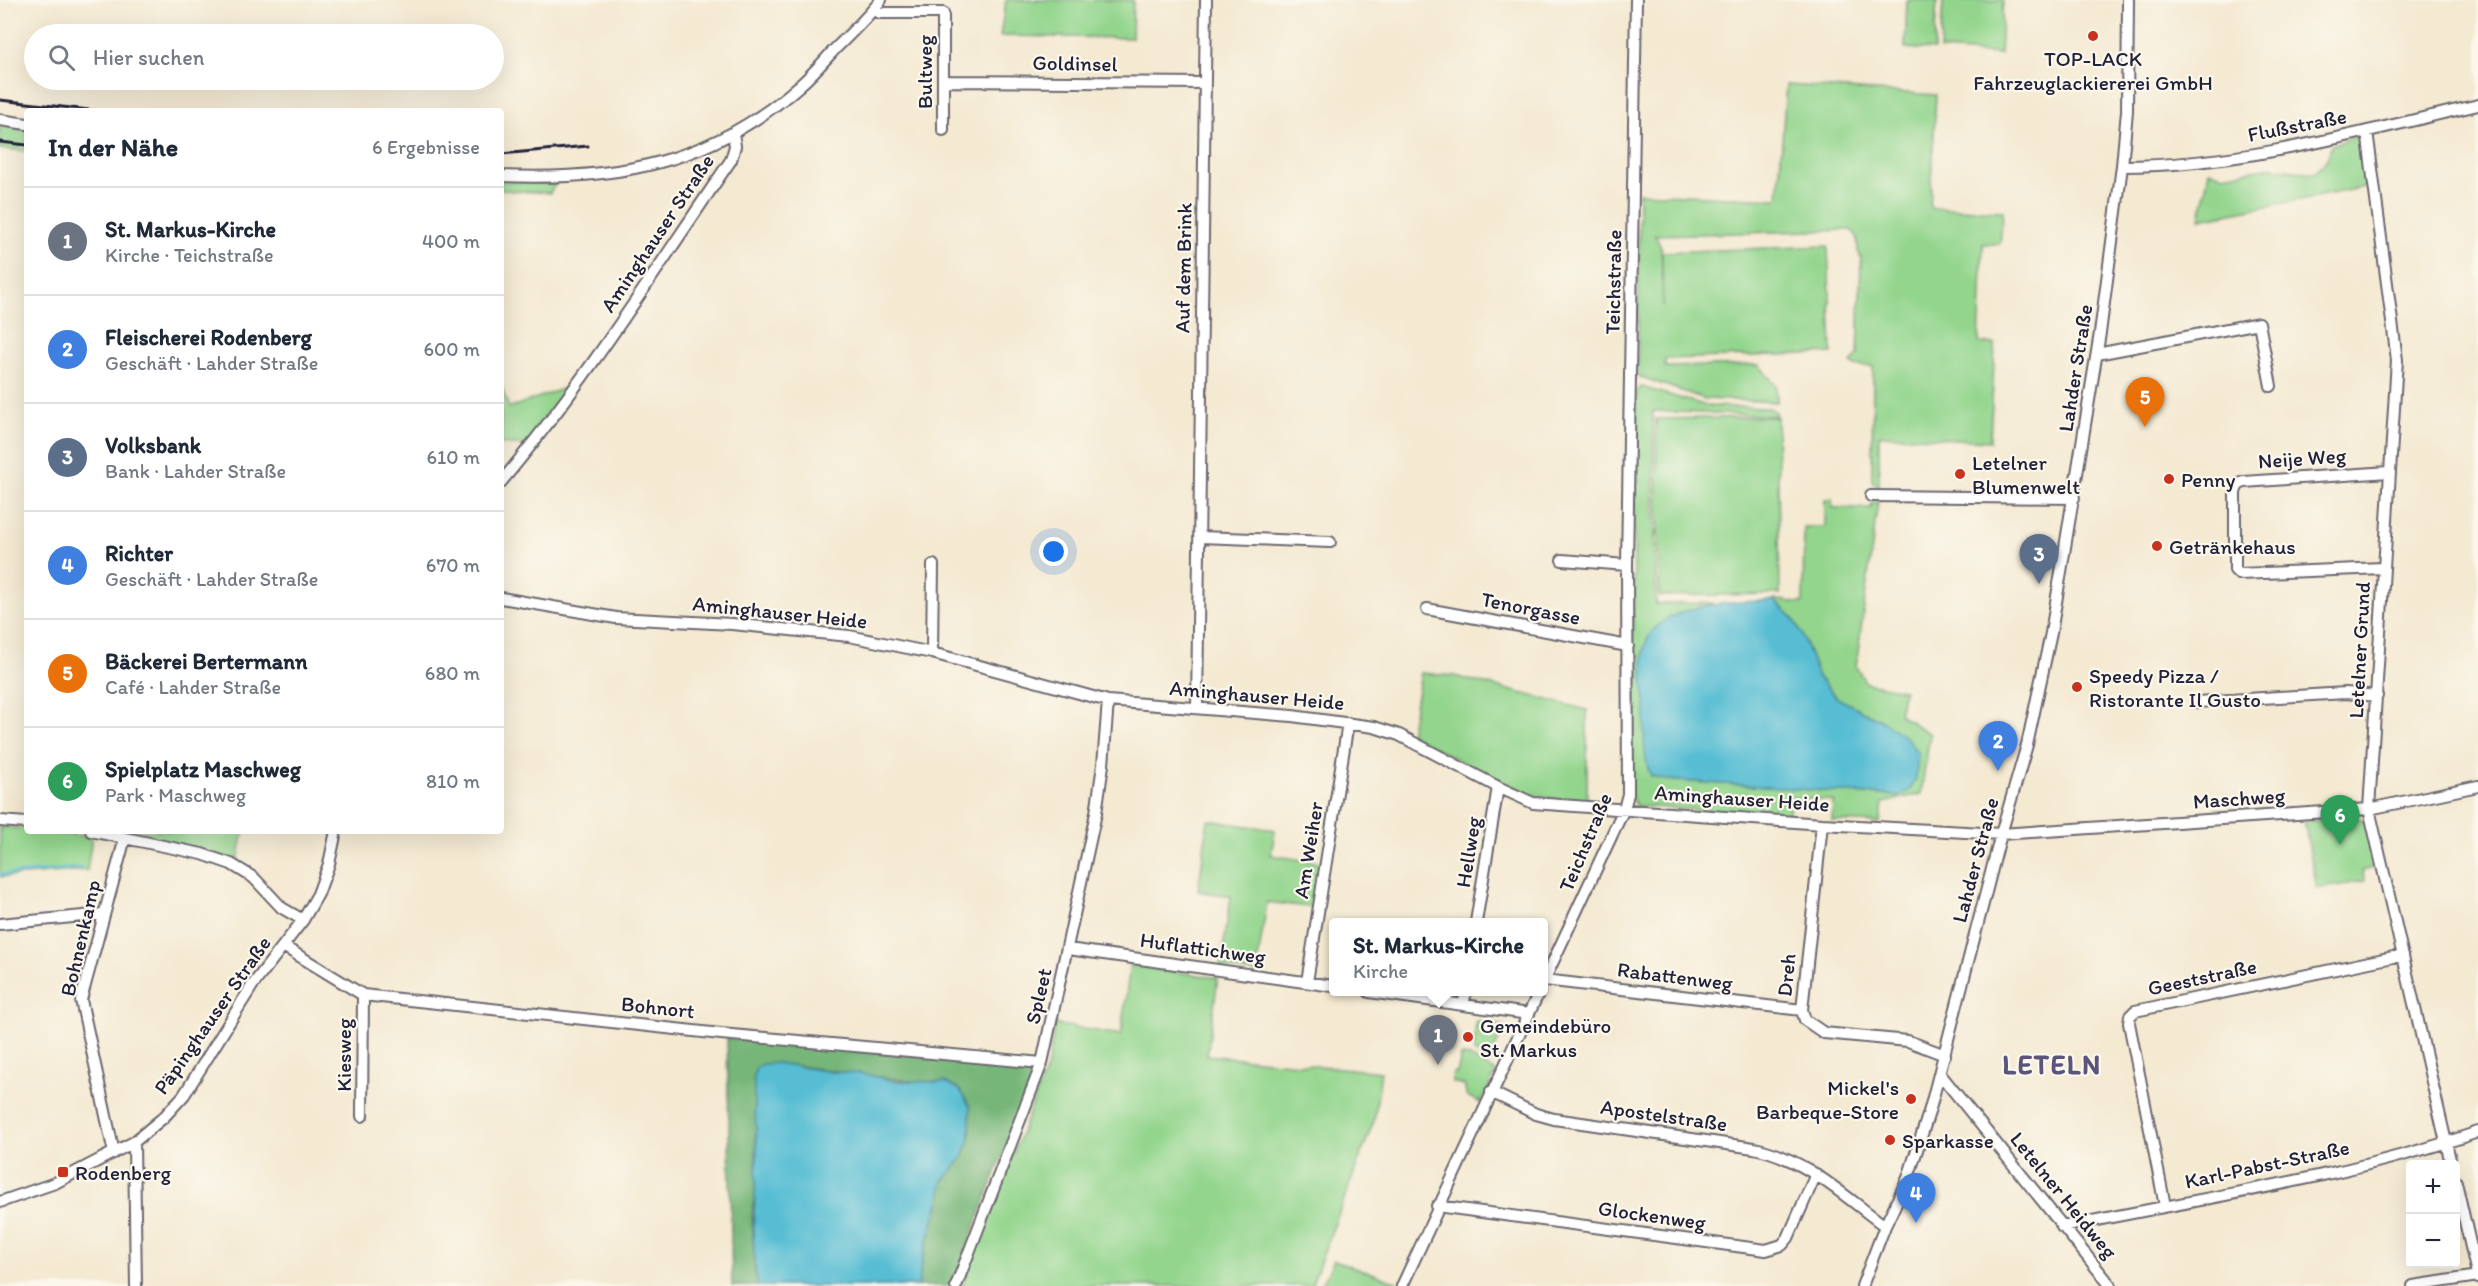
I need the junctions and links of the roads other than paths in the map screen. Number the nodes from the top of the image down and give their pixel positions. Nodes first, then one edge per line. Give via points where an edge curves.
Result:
1 (881, 0) edge
2 (1206, 0) edge
3 (1636, 0) edge
4 (2128, 0) edge
5 (873, 10) junction
6 (944, 81) junction
7 (1205, 83) junction
8 (2478, 105) edge
9 (0, 120) edge
10 (24, 124) edge
11 (943, 130) dead end
12 (2367, 131) junction
13 (733, 133) junction
14 (2122, 166) junction
15 (504, 176) edge
16 (2097, 354) junction
17 (2271, 386) dead end
18 (2390, 472) junction
19 (504, 478) edge
20 (1872, 496) dead end
21 (2074, 498) junction
22 (1200, 537) junction
23 (1330, 542) dead end
24 (1562, 560) dead end
25 (933, 565) dead end
26 (1627, 565) junction
27 (2383, 568) junction
28 (504, 599) edge
29 (1427, 609) dead end
30 (1628, 646) junction
31 (932, 653) junction
32 (2377, 696) junction
33 (1108, 701) junction
34 (2197, 702) dead end
35 (1197, 708) junction
36 (1348, 723) junction
37 (2478, 786) edge
38 (1498, 787) junction
39 (1624, 809) junction
40 (2369, 809) junction
41 (0, 821) edge
42 (24, 823) edge
43 (1822, 824) junction
44 (106, 834) edge
45 (335, 834) edge
46 (2001, 834) junction
47 (125, 838) junction
48 (104, 914) junction
49 (1477, 918) edge
50 (303, 920) junction
51 (0, 924) edge
52 (283, 946) junction
53 (1068, 949) junction
54 (2403, 956) junction
55 (1548, 973) edge
56 (1307, 982) junction
57 (1548, 982) edge
58 (1329, 985) edge
59 (363, 995) junction
60 (1398, 996) edge
61 (1465, 996) edge
62 (1537, 996) edge
63 (1463, 1005) junction
64 (1802, 1010) junction
65 (1529, 1014) junction
66 (1945, 1055) junction
67 (1042, 1063) junction
68 (1940, 1074) junction
69 (1491, 1092) junction
70 (362, 1116) dead end
71 (2478, 1132) edge
72 (134, 1142) junction
73 (2446, 1143) junction
74 (114, 1153) junction
75 (2450, 1160) edge
76 (1816, 1174) junction
77 (2460, 1199) edge
78 (0, 1202) edge
79 (1437, 1206) junction
80 (2165, 1206) junction
81 (1885, 1227) junction
82 (2062, 1227) junction
83 (2478, 1277) edge
84 (136, 1286) edge
85 (956, 1286) edge
86 (1402, 1286) edge
87 (1862, 1286) edge
88 (2111, 1286) edge
89 (2413, 1286) edge

1 - 5 street
2 - 7 street, Auf dem Brink
3 - 26 street, Teichstraße
4 - 14 street, Lahder Straße via 2127,111
5 - 6 street, Bultweg via 943,13
5 - 13 street via 800,86
6 - 7 street, Goldinsel
6 - 11 street, Bultweg
7 - 22 street, Auf dem Brink
8 - 12 street, Flußstraße
9 - 10 street
12 - 14 street, Flußstraße via 2215,161
12 - 18 street, Letelner Grund via 2397,360
13 - 15 street via 694,152 641,168 584,176
13 - 19 street, Aminghauser Straße via 731,160 576,387
14 - 16 street, Lahder Straße
16 - 17 street via 2259,322
16 - 21 street, Lahder Straße
18 - 27 street, Letelner Grund
18 - 27 street, Neije Weg via 2244,482 2235,492 2235,570 2239,574
20 - 21 street
21 - 46 street, Lahder Straße via 2027,745
22 - 23 street
22 - 35 street, Auf dem Brink
24 - 26 street
25 - 31 street
26 - 30 street, Teichstraße
27 - 32 street, Letelner Grund
28 - 31 street, Aminghauser Heide via 616,618 787,628
29 - 30 street, Tenorgasse
30 - 39 street, Teichstraße via 1628,794
31 - 33 street, Aminghauser Heide
32 - 34 street via 2346,693
32 - 40 street, Letelner Grund
33 - 35 street, Aminghauser Heide
33 - 53 street, Spleet via 1096,813
35 - 36 street, Aminghauser Heide
36 - 38 street, Aminghauser Heide via 1400,735
36 - 56 street, Am Weiher
37 - 40 street, Maschweg
38 - 39 street, Aminghauser Heide via 1533,802
38 - 49 street, Hellweg
39 - 43 street, Aminghauser Heide
39 - 55 street, Teichstraße
40 - 46 street, Maschweg
40 - 54 street, Letelner Grund
41 - 42 street
43 - 46 street, Aminghauser Heide
43 - 64 street, Dreh
44 - 47 street
45 - 50 street, Päpinghauser Straße via 318,894
46 - 66 street, Lahder Straße
47 - 48 street, Bohnenkamp
47 - 50 street via 231,864 254,878 282,908
48 - 51 street
48 - 74 street, Bohnenkamp via 81,1000
50 - 52 street, Päpinghauser Straße
52 - 59 street, Bohnort
52 - 72 street, Päpinghauser Straße via 252,986 184,1095
53 - 56 street, Huflattichweg
53 - 67 street, Spleet
54 - 73 street, Letelner Grund
54 - 80 street, Geeststraße via 2135,1011 2130,1016
56 - 58 street, Huflattichweg
57 - 64 street, Rabattenweg
59 - 67 street, Bohnort via 721,1034
59 - 70 street, Kiesweg
60 - 63 street
61 - 63 street
62 - 65 street
63 - 65 street
64 - 66 street, Dreh via 1805,1020 1824,1033 1908,1041
65 - 69 street
66 - 68 street, Lahder Straße
67 - 85 street, Spleet
68 - 81 street, Lahder Straße via 1908,1178
68 - 82 street, Letelner Heidweg
69 - 76 street, Apostelstraße via 1554,1119 1768,1151
69 - 79 street
71 - 73 street, Karl-Pabst-Straße
72 - 74 street, Päpinghauser Straße
72 - 84 street
73 - 75 street, Letelner Grund
73 - 80 street, Karl-Pabst-Straße via 2306,1179
74 - 78 street, Päpinghauser Straße via 55,1184
76 - 79 street, Glockenweg via 1788,1238 1782,1245 1766,1250
76 - 81 street, Apostelstraße
77 - 83 street
79 - 86 street
80 - 82 street, Karl-Pabst-Straße
81 - 87 street, Lahder Straße
82 - 88 street, Letelner Heidweg
83 - 89 street

